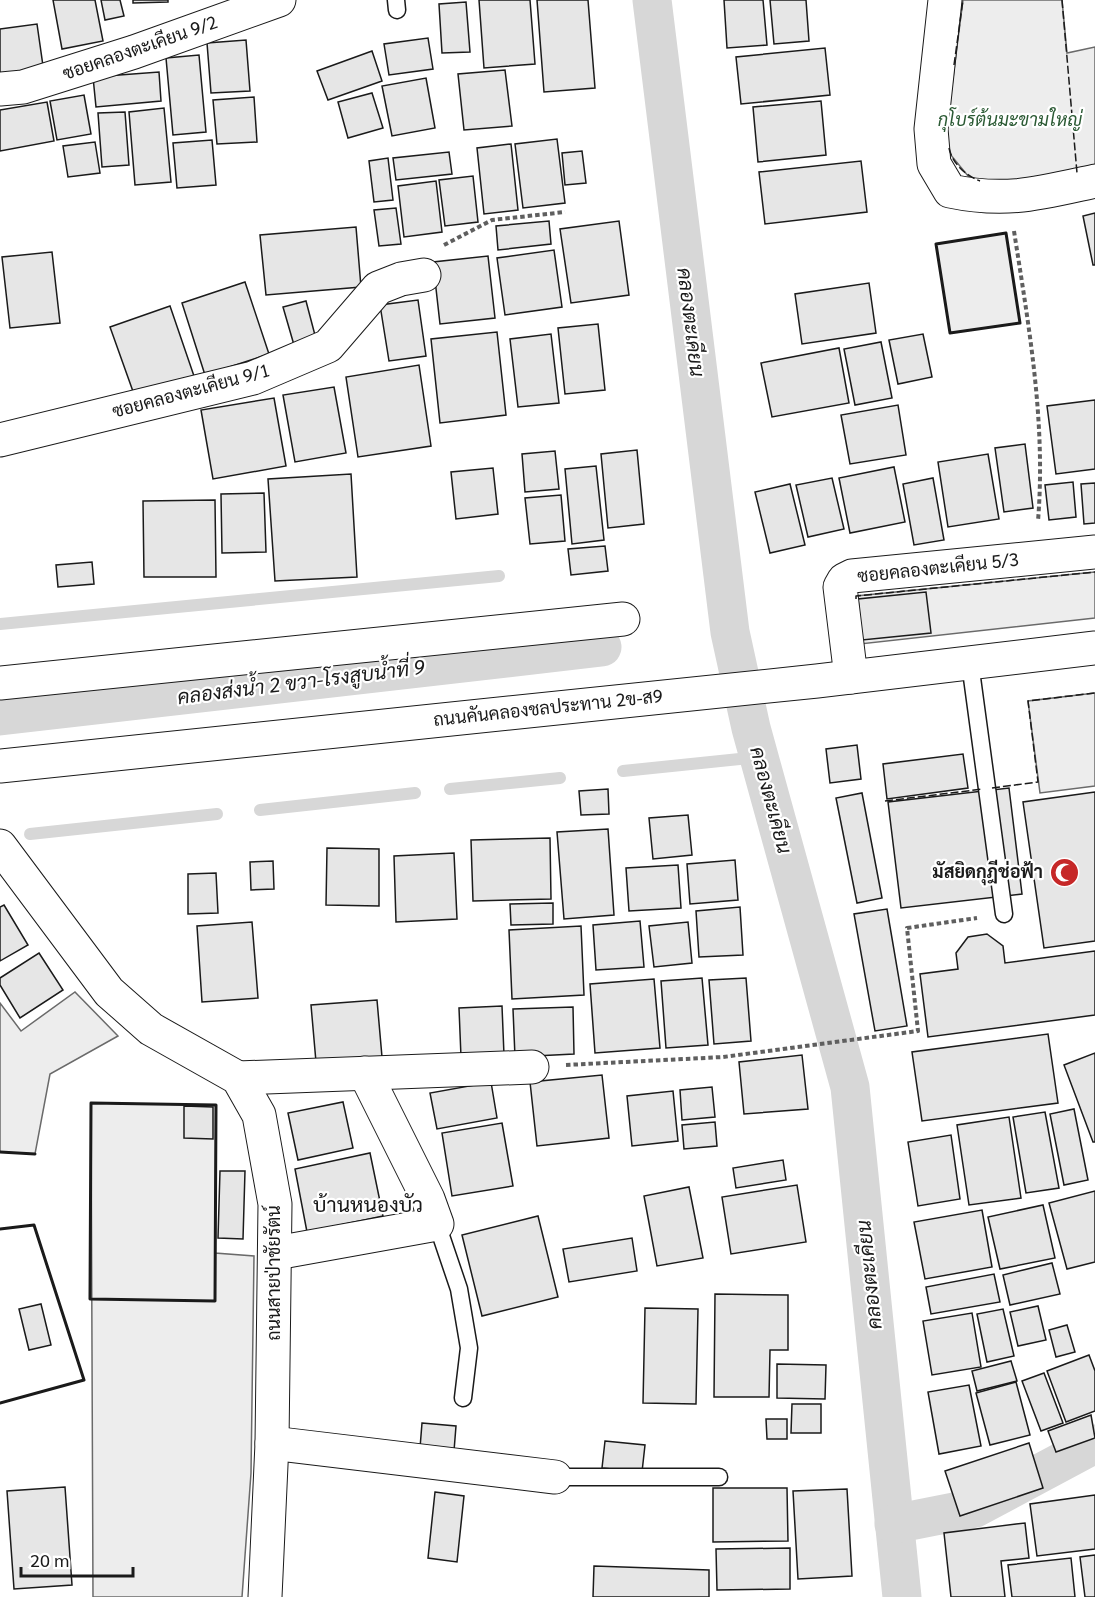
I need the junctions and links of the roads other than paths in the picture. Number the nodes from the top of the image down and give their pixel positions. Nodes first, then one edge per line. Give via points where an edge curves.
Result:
1 (279, 0) edge
2 (945, 0) edge
3 (0, 89) edge
4 (1095, 181) edge
5 (412, 277) road end
6 (0, 440) edge
7 (1095, 552) edge
8 (623, 619) dead end
9 (1095, 648) edge
10 (970, 663) junction
11 (851, 676) junction
12 (0, 682) edge
13 (0, 766) edge
14 (0, 846) edge
15 (1004, 914) road end
16 (532, 1067) road end
17 (365, 1073) junction
18 (238, 1078) junction
19 (437, 1224) junction
20 (276, 1253) junction
21 (463, 1398) dead end
22 (272, 1443) junction
23 (555, 1477) joint
24 (719, 1477) dead end
25 (265, 1597) edge

1 - 3 street, ซอยคลองตะเคียน 9/2 via 134,52 23,87
2 - 4 street via 931,129 934,164 950,191 1008,199
5 - 6 street, ซอยคลองตะเคียน 9/1 via 378,288 328,346 253,378
7 - 11 street, ซอยคลองตะเคียน 5/3 via 852,576 844,580 840,587
8 - 12 street
9 - 10 street, ถนนคันคลองชลประทาน 2ข-ส9
10 - 11 street, ถนนคันคลองชลประทาน 2ข-ส9
10 - 15 lane
11 - 13 street, ถนนคันคลองชลประทาน 2ข-ส9
14 - 18 street via 109,992 151,1029
16 - 17 street
17 - 18 street
17 - 19 street
18 - 20 street, ถนนสายป่าชัยรัตน์ via 259,1116 275,1204
19 - 20 street
19 - 21 lane via 459,1289 469,1348
20 - 22 street, ถนนสายป่าชัยรัตน์
22 - 23 street
22 - 25 street, ถนนสายป่าชัยรัตน์
23 - 24 lane

